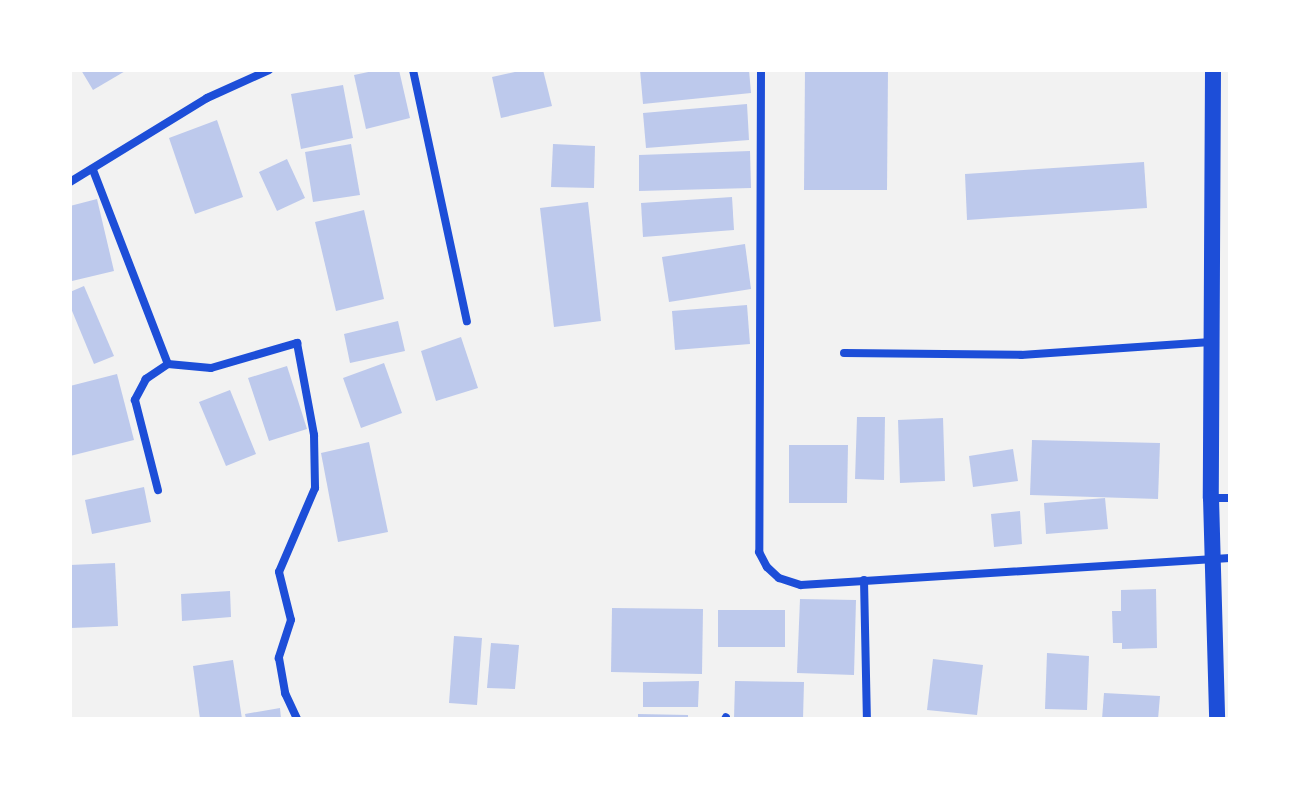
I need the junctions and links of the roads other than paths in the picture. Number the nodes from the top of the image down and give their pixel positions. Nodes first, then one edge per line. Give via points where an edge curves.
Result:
1 (269, 70) edge
2 (413, 70) edge
3 (761, 70) edge
4 (1213, 70) edge
5 (93, 170) junction
6 (70, 182) edge
7 (467, 321) dead end
8 (1211, 342) junction
9 (844, 353) dead end
10 (168, 364) junction
11 (158, 490) dead end
12 (1211, 498) junction
13 (1230, 498) edge
14 (1222, 558) edge
15 (864, 580) junction
16 (297, 719) edge
17 (867, 719) edge
18 (1217, 719) edge

1 - 5 street via 207,98
2 - 7 street
3 - 15 street via 759,552 779,578 801,585
4 - 8 main road
5 - 6 street
5 - 10 street
8 - 9 street via 1021,355
8 - 12 main road
10 - 11 street via 146,379 135,400
10 - 16 street via 211,368 297,343 314,435 315,488 279,572 291,620 279,658 285,693
12 - 13 street
12 - 14 main road
14 - 15 street
14 - 18 main road
15 - 17 street

